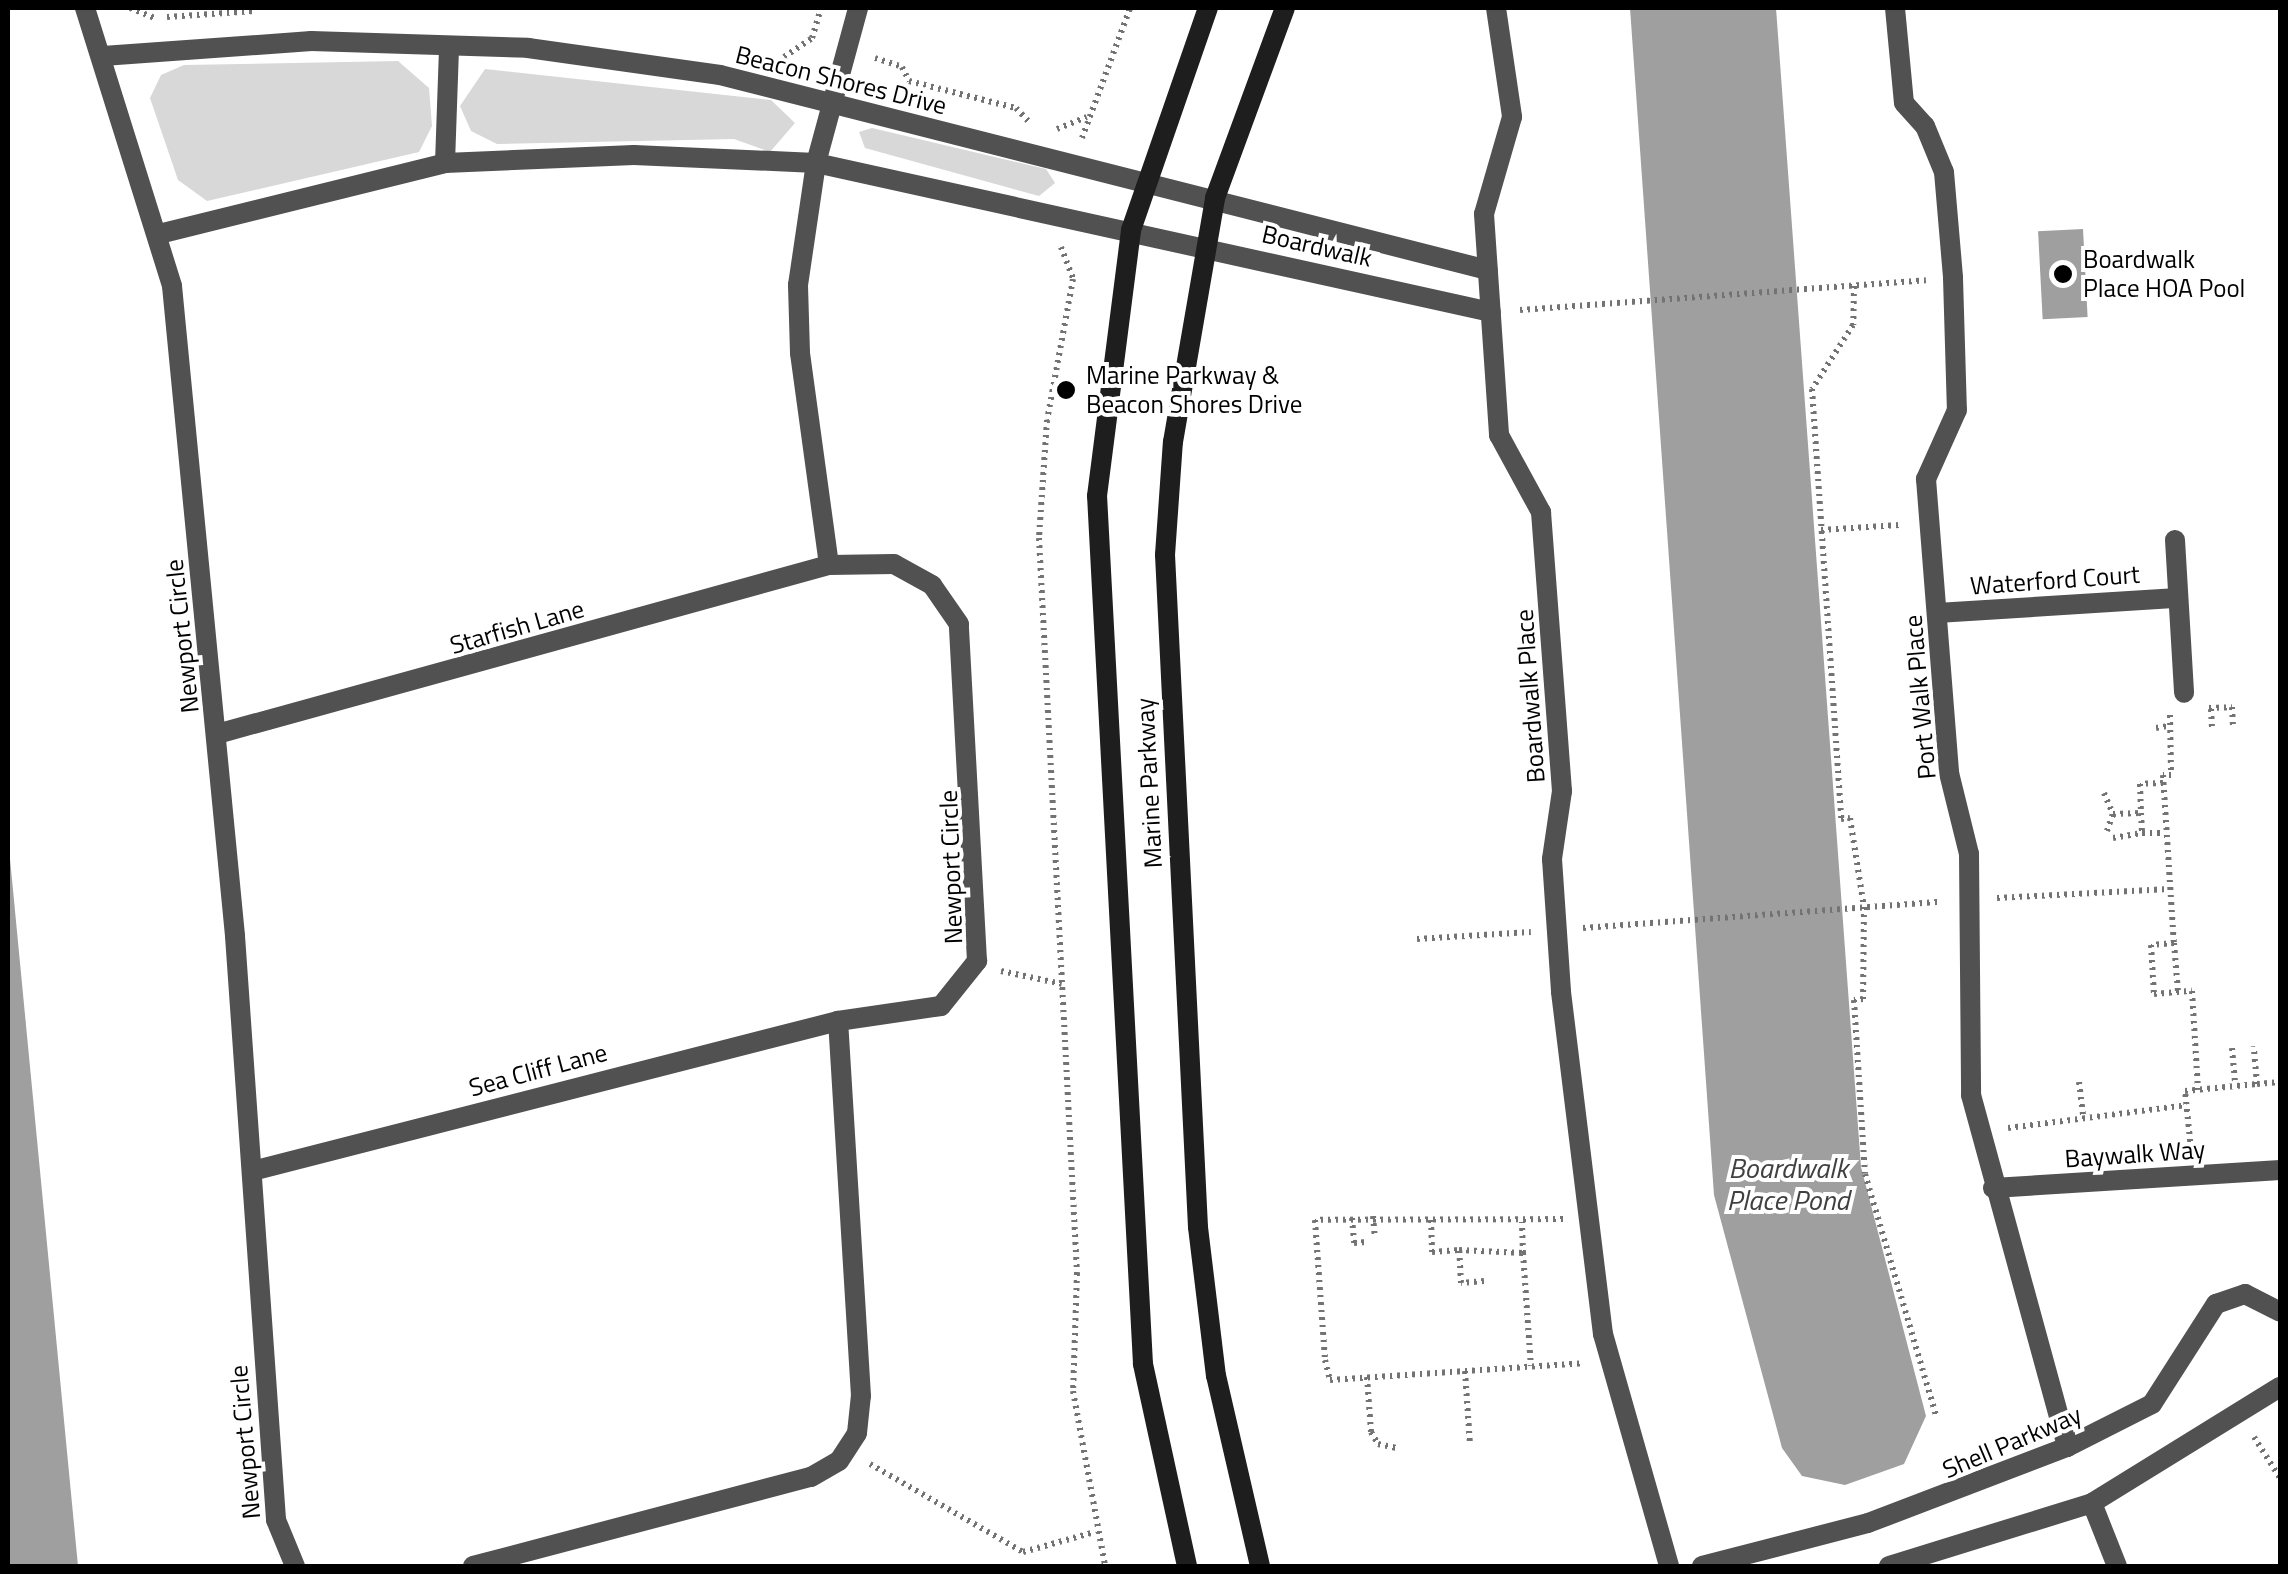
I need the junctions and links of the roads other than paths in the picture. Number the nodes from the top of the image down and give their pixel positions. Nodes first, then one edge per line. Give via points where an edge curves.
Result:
1 (86, 8) edge
2 (858, 8) edge
3 (1208, 8) edge
4 (1285, 8) edge
5 (1496, 8) edge
6 (1894, 8) edge
7 (449, 48) junction
8 (103, 56) junction
9 (834, 102) junction
10 (446, 163) junction
11 (816, 163) junction
12 (1145, 181) junction
13 (1214, 198) junction
14 (1132, 230) junction
15 (163, 233) junction
16 (1206, 246) junction
17 (1488, 270) junction
18 (1491, 312) junction
19 (2175, 540) dead end
20 (829, 565) junction
21 (2178, 598) junction
22 (1936, 613) junction
23 (2184, 693) road end
24 (217, 734) junction
25 (838, 1021) junction
26 (2280, 1170) edge
27 (252, 1171) junction
28 (1993, 1188) junction
29 (2280, 1312) edge
30 (2280, 1387) edge
31 (2067, 1447) junction
32 (2092, 1503) junction
33 (295, 1566) edge
34 (473, 1566) edge
35 (1187, 1566) edge
36 (1260, 1566) edge
37 (1669, 1566) edge
38 (1702, 1566) edge
39 (1889, 1566) edge
40 (2118, 1566) edge

1 - 8 street, Newport Circle
2 - 9 street
3 - 12 main road, Marine Parkway
4 - 13 main road, Marine Parkway
5 - 17 street, Boardwalk Place via 1513,99 1484,198
6 - 22 street, Port Walk Place via 1904,103 1925,126 1944,172 1952,278 1956,410 1926,466
7 - 8 street, Beacon Shores Drive via 312,41
7 - 9 street, Beacon Shores Drive via 662,67
7 - 10 street
8 - 15 street, Newport Circle
9 - 11 street
9 - 12 street, Beacon Shores Drive
10 - 11 street via 634,155
10 - 15 street
11 - 14 street
11 - 20 street via 798,285
12 - 13 street, Beacon Shores Drive
12 - 14 main road, Marine Parkway
13 - 16 main road, Marine Parkway
13 - 17 street, Boardwalk
14 - 16 street, Boardwalk
14 - 35 main road, Marine Parkway via 1097,496 1102,702 1143,1364
15 - 24 street, Newport Circle
16 - 18 street, Boardwalk
16 - 36 main road, Marine Parkway via 1169,474 1166,614 1198,1227 1216,1376
17 - 18 street, Boardwalk Place
18 - 37 street, Boardwalk Place via 1500,435 1541,512 1562,791 1552,859 1558,964 1598,1308
19 - 21 street, Waterford Court
20 - 24 street, Starfish Lane
20 - 25 street, Newport Circle via 894,564 932,585 959,624 978,864 976,965 941,1006
21 - 22 street, Waterford Court
21 - 23 street, Waterford Court
22 - 28 street, Port Walk Place via 1948,773 1967,830 1976,984 1966,1030 1977,1131
24 - 27 street, Newport Circle
25 - 27 street, Sea Cliff Lane
25 - 34 street via 861,1396 847,1452 811,1477
26 - 28 street, Baywalk Way
27 - 33 street, Newport Circle via 276,1520
28 - 31 street, Port Walk Place
29 - 31 street, Shell Parkway via 2245,1294 2216,1304 2152,1404
30 - 32 street
31 - 38 street, Shell Parkway via 1868,1523
32 - 39 street
32 - 40 street

